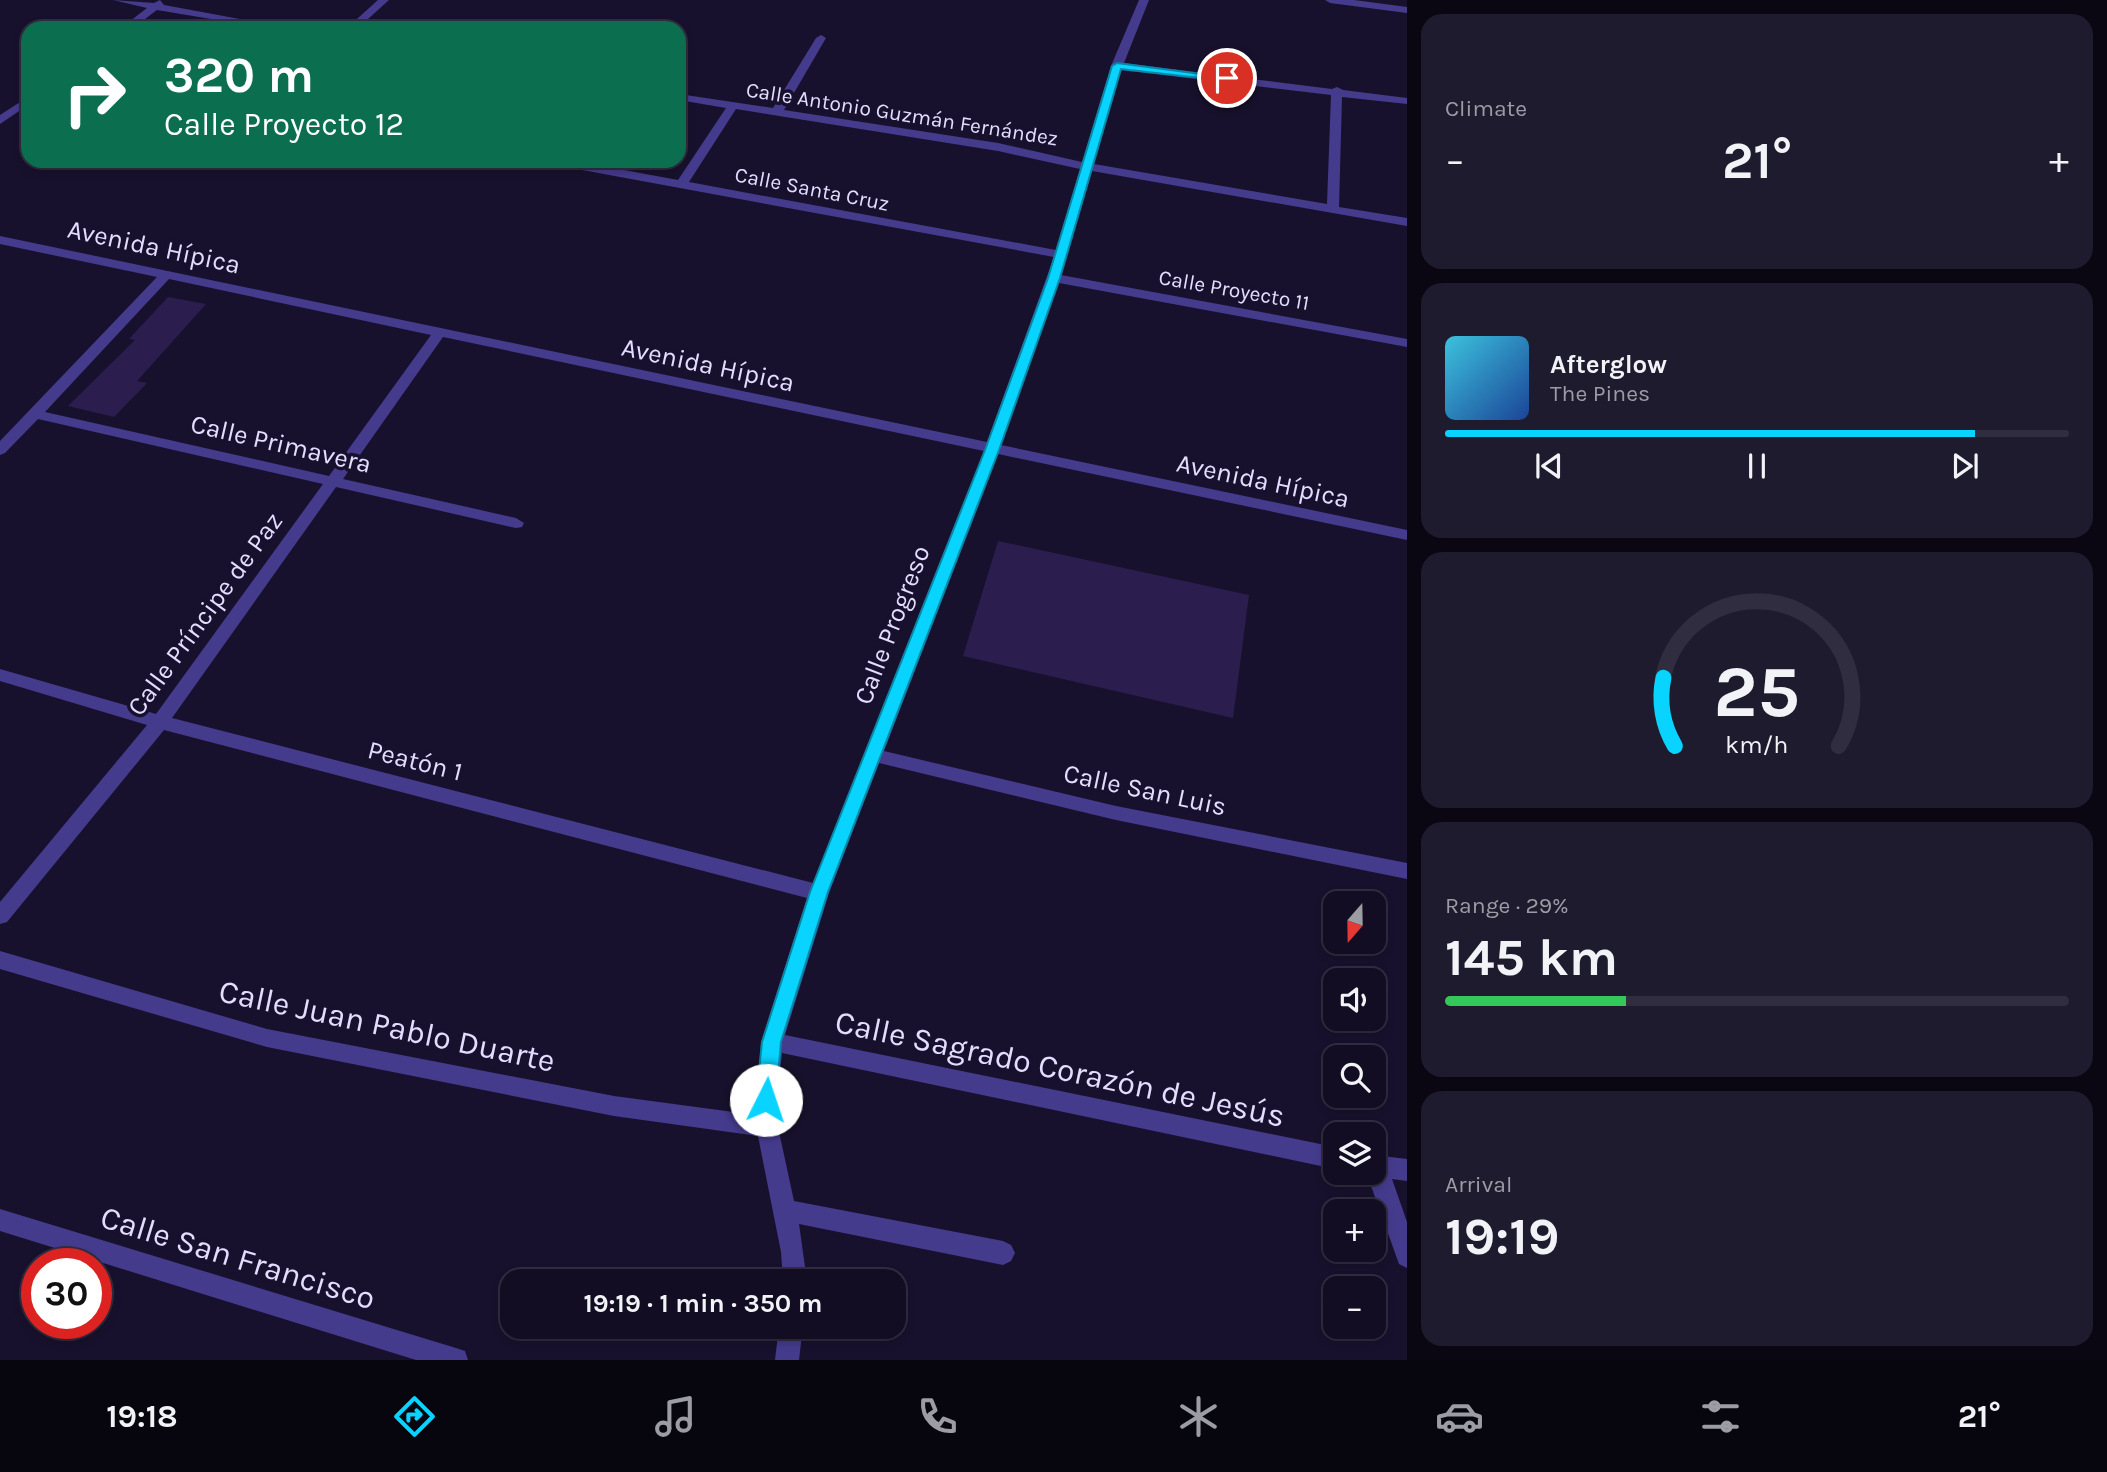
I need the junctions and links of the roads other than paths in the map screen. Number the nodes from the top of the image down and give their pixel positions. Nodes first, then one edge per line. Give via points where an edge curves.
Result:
1 (118, 0) edge
2 (384, 0) edge
3 (1144, 0) edge
4 (1330, 0) edge
5 (1343, 1) edge
6 (160, 3) edge
7 (1407, 10) edge
8 (136, 21) edge
9 (249, 21) edge
10 (360, 21) edge
11 (821, 38) dead end
12 (1117, 66) junction
13 (1337, 90) junction
14 (686, 98) edge
15 (1407, 101) edge
16 (21, 105) edge
17 (733, 106) junction
18 (776, 113) junction
19 (0, 121) edge
20 (1088, 167) junction
21 (592, 168) edge
22 (681, 185) junction
23 (1334, 210) junction
24 (1407, 222) edge
25 (0, 240) edge
26 (1062, 255) junction
27 (166, 275) junction
28 (1054, 278) junction
29 (439, 333) junction
30 (1407, 344) edge
31 (35, 414) junction
32 (0, 450) edge
33 (992, 450) junction
34 (334, 482) junction
35 (516, 523) dead end
36 (1407, 535) edge
37 (0, 675) edge
38 (160, 722) junction
39 (873, 755) junction
40 (1407, 871) edge
41 (819, 892) junction
42 (0, 916) edge
43 (0, 960) edge
44 (772, 1042) junction
45 (767, 1126) junction
46 (1323, 1156) edge
47 (1386, 1167) edge
48 (1407, 1170) edge
49 (1382, 1185) edge
50 (783, 1210) junction
51 (0, 1220) edge
52 (1003, 1253) dead end
53 (1407, 1256) edge
54 (794, 1269) edge
55 (790, 1339) edge
56 (456, 1360) edge
57 (787, 1360) edge

1 - 6 street
2 - 10 street
3 - 12 street, Calle Progreso
4 - 5 street
5 - 7 street
6 - 8 street
6 - 9 street
11 - 18 street
12 - 13 street
12 - 20 street, Calle Progreso
13 - 15 street
13 - 23 street
14 - 17 street, Calle Antonio Guzmán Fernández
16 - 19 street
17 - 18 street, Calle Antonio Guzmán Fernández
17 - 22 street
18 - 20 street, Calle Antonio Guzmán Fernández via 998,147
20 - 23 street, Calle Antonio Guzmán Fernández
20 - 26 street, Calle Progreso
21 - 22 street, Calle Santa Cruz
22 - 26 street, Calle Santa Cruz
23 - 24 street, Calle Antonio Guzmán Fernández
25 - 27 street, Avenida Hípica
26 - 28 street, Calle Progreso
27 - 29 street, Avenida Hípica
27 - 31 street
28 - 30 street, Calle Proyecto 11
28 - 33 street, Calle Progreso
29 - 33 street, Avenida Hípica
29 - 34 street, Calle Príncipe de Paz
31 - 32 street
31 - 34 street, Calle Primavera
33 - 36 street, Avenida Hípica
33 - 39 street, Calle Progreso
34 - 35 street, Calle Primavera
34 - 38 street, Calle Príncipe de Paz
37 - 38 street, Peatón 1
38 - 41 street, Peatón 1
38 - 42 street, Calle Príncipe de Paz
39 - 40 street, Calle San Luis via 1116,813
39 - 41 street, Calle Progreso
41 - 44 street, Calle Progreso
43 - 45 street, Calle Juan Pablo Duarte via 267,1038 614,1106
44 - 45 street, Calle Progreso
44 - 46 street, Calle Sagrado Corazón de Jesús
45 - 50 street, Calle Progreso
47 - 48 street
49 - 53 street
50 - 52 street
50 - 54 street, Calle Progreso
51 - 56 street, Calle San Francisco
55 - 57 street

